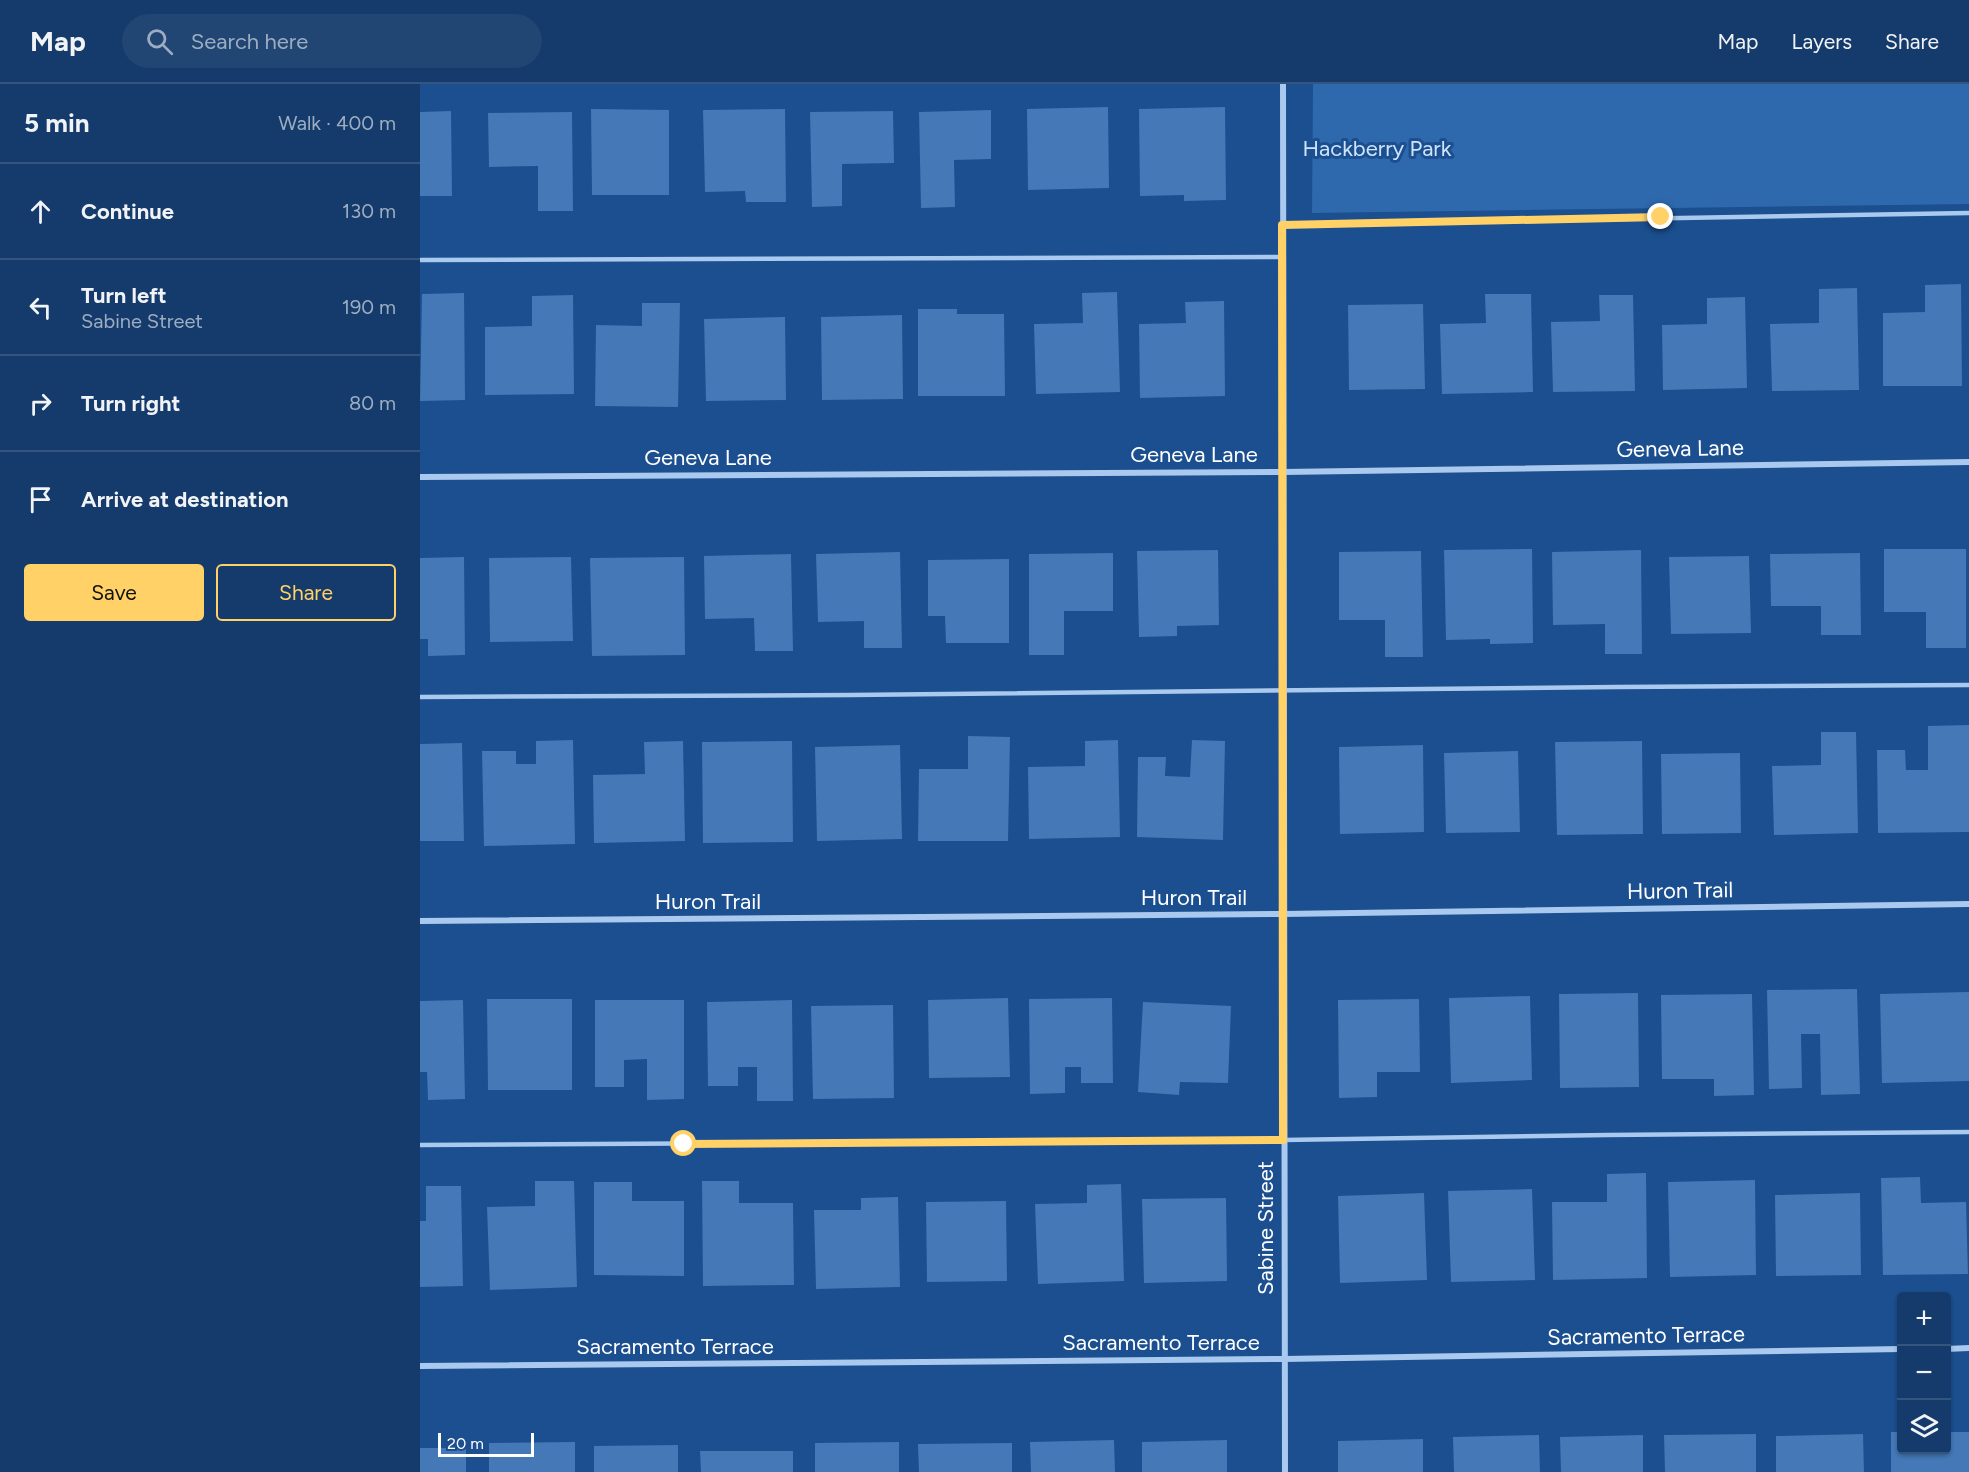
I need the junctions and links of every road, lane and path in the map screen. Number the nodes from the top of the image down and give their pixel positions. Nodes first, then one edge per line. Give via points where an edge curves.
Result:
1 (1283, 84) edge
2 (1969, 213) edge
3 (1282, 225) junction
4 (1283, 257) junction
5 (420, 260) edge
6 (1969, 462) edge
7 (1283, 472) junction
8 (420, 477) edge
9 (1969, 685) edge
10 (1283, 691) junction
11 (420, 697) edge
12 (1969, 904) edge
13 (1283, 914) junction
14 (420, 921) edge
15 (1969, 1132) edge
16 (1283, 1140) junction
17 (420, 1145) edge
18 (1951, 1348) edge
19 (1969, 1348) edge
20 (1897, 1349) edge
21 (1284, 1359) junction
22 (420, 1366) edge
23 (1285, 1472) edge

1 - 3 street, Sabine Street
2 - 3 lane
3 - 4 street, Sabine Street
4 - 5 lane
4 - 7 street, Sabine Street
6 - 7 street, Geneva Lane
7 - 8 street, Geneva Lane
7 - 10 street, Sabine Street
9 - 10 lane
10 - 11 lane
10 - 13 street, Sabine Street
12 - 13 street, Huron Trail
13 - 14 street, Huron Trail
13 - 16 street, Sabine Street
15 - 16 lane
16 - 17 lane
16 - 21 street, Sabine Street
18 - 19 street
20 - 21 street, Sacramento Terrace
21 - 22 street, Sacramento Terrace
21 - 23 street, Sabine Street

